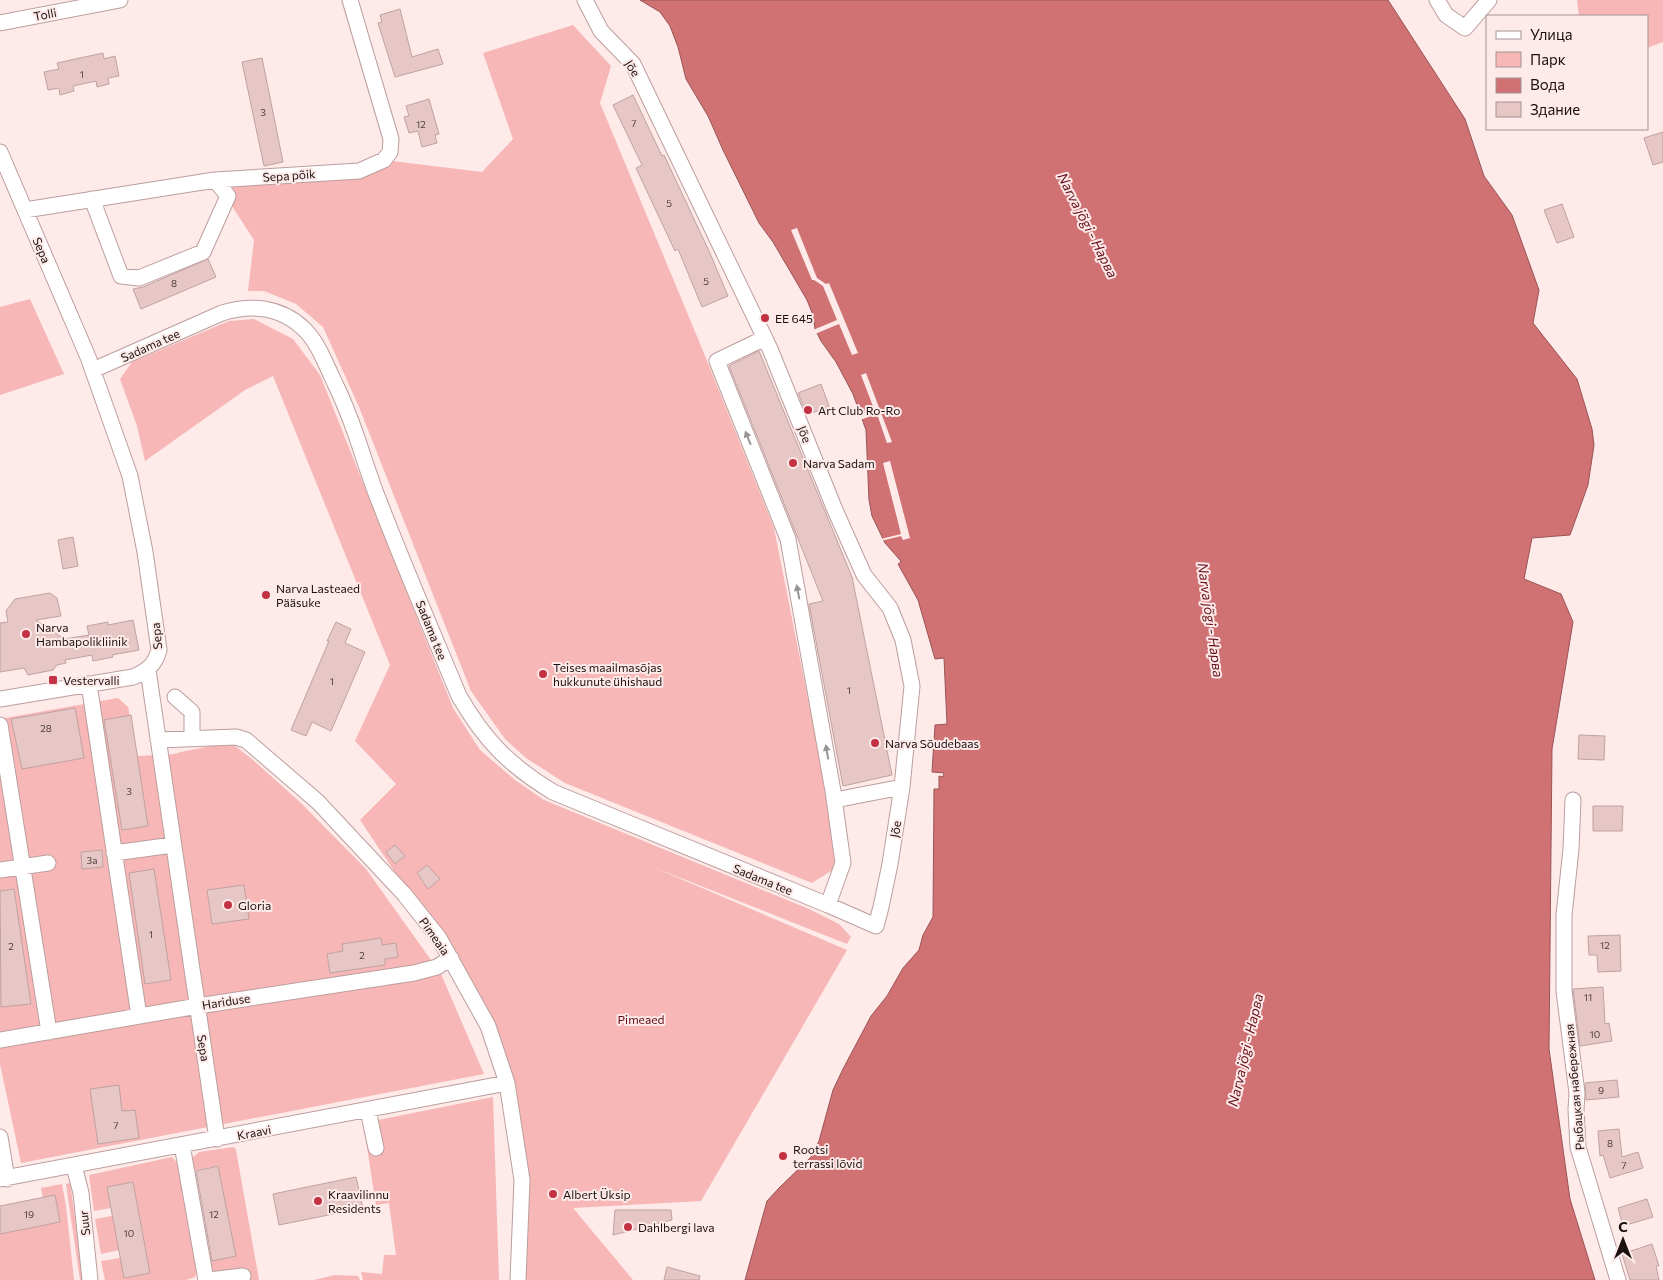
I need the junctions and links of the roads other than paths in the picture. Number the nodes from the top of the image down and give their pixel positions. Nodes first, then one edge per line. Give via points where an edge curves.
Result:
1 (120, 0) edge
2 (350, 0) edge
3 (585, 0) edge
4 (1437, 0) edge
5 (1489, 0) edge
6 (0, 23) edge
7 (0, 152) edge
8 (215, 180) junction
9 (92, 200) junction
10 (25, 210) junction
11 (768, 344) junction
12 (93, 370) junction
13 (148, 670) junction
14 (89, 684) junction
15 (175, 697) dead end
16 (0, 699) edge
17 (0, 725) edge
18 (192, 739) junction
19 (158, 740) junction
20 (902, 787) junction
21 (835, 800) junction
22 (1573, 800) dead end
23 (173, 845) junction
24 (114, 853) junction
25 (48, 863) dead end
26 (23, 867) junction
27 (0, 870) edge
28 (828, 905) junction
29 (876, 926) joint
30 (451, 958) junction
31 (198, 1006) junction
32 (139, 1016) junction
33 (49, 1032) junction
34 (0, 1040) edge
35 (507, 1083) junction
36 (368, 1110) junction
37 (0, 1137) edge
38 (217, 1139) junction
39 (182, 1145) junction
40 (376, 1148) dead end
41 (74, 1166) junction
42 (4, 1179) edge
43 (243, 1276) dead end
44 (90, 1280) edge
45 (208, 1280) edge
46 (518, 1280) edge
47 (1618, 1280) edge

1 - 6 street, Tolli
2 - 8 street, Sepa põik via 391,139 390,152 384,160 359,171
3 - 11 street, Jõe via 601,30 633,64
4 - 5 street via 1446,15 1465,28
7 - 10 street, Sepa
8 - 9 street, Sepa põik
8 - 9 street via 228,196 203,252 139,278 120,276
9 - 10 street, Sepa põik
10 - 12 street, Sepa
11 - 20 street, Jõe via 864,575 890,608 903,640 912,686
21 -> 11 street via 788,539 717,361
12 - 13 street, Sepa via 130,476 145,552 159,650
12 - 28 street, Sadama tee via 235,309 263,308 294,320 312,338 324,360 348,412 378,499 459,696 488,740 517,769 552,792
13 - 14 street
13 - 19 street, Sepa
14 - 16 street
14 - 24 street
15 - 18 street via 192,712
17 - 26 street
18 - 19 street, Pimeaia
18 - 30 street, Pimeaia via 236,737 246,740 262,753 318,802 404,894
19 - 23 street, Sepa
20 - 21 street
20 - 29 street, Jõe
21 - 28 street via 843,863
22 - 47 street, Рыбацкая набережная via 1564,915 1564,991 1577,1094 1578,1147
23 - 24 street
23 - 31 street, Sepa
24 - 32 street
25 - 26 street
26 - 27 street
26 - 33 street
28 - 29 street, Sadama tee
30 - 31 street, Hariduse via 437,967 414,973
30 - 35 street, Pimeaia via 488,1026
31 - 32 street, Hariduse
31 - 38 street, Sepa
32 - 33 street, Hariduse
33 - 34 street, Hariduse
35 - 36 street, Kraavi
35 - 46 street, Pimeaia via 522,1180
36 - 38 street, Kraavi
36 - 40 street
37 - 42 street
38 - 39 street, Kraavi
39 - 41 street, Kraavi
39 - 45 street
41 - 42 street, Kraavi
41 - 44 street, Suur via 81,1193
43 - 45 street

